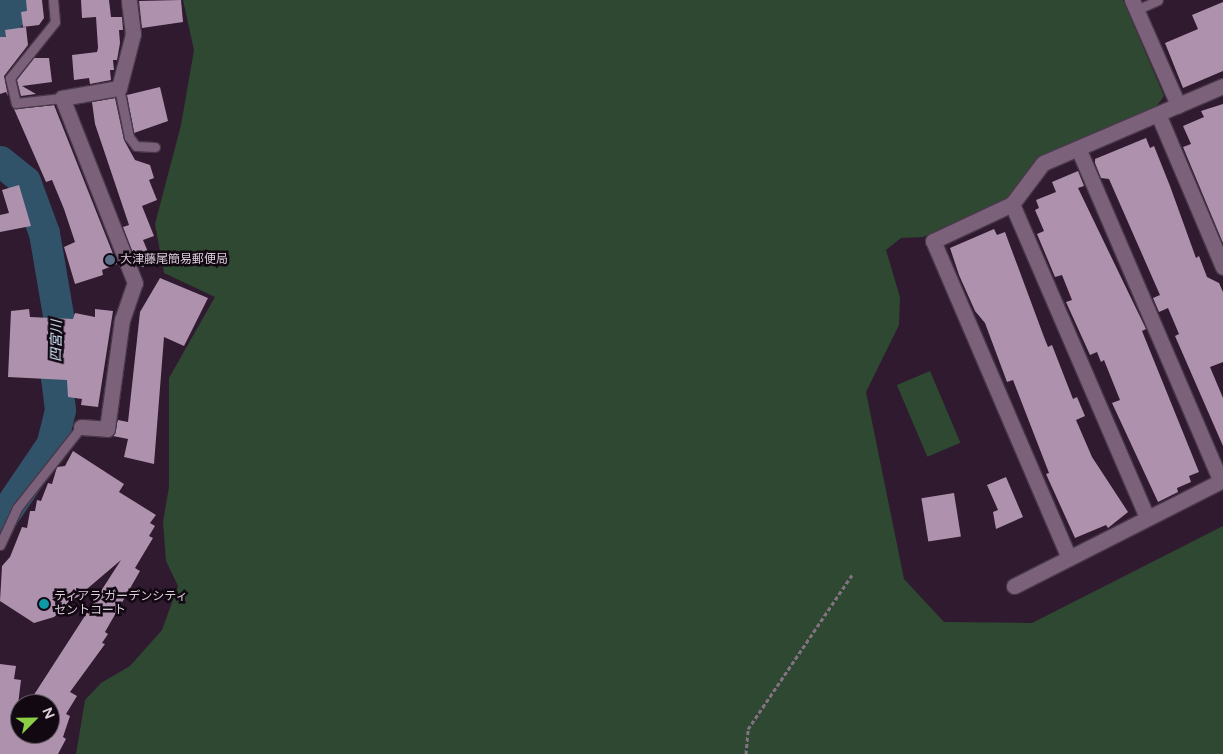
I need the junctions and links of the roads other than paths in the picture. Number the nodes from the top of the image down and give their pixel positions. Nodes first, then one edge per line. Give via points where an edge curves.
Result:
1 (53, 0) edge
2 (129, 0) edge
3 (1158, 0) edge
4 (1134, 5) edge
5 (1223, 86) edge
6 (119, 88) junction
7 (62, 98) junction
8 (1178, 105) junction
9 (1158, 114) junction
10 (155, 147) dead end
11 (1078, 148) junction
12 (1012, 204) junction
13 (1223, 267) edge
14 (81, 427) joint
15 (1222, 480) edge
16 (1147, 518) junction
17 (0, 546) edge
18 (1069, 558) junction
19 (1014, 586) dead end

1 - 7 lane via 56,22 10,78 16,103
2 - 6 street via 133,34
3 - 4 lane
4 - 8 street
5 - 8 street
6 - 7 street
6 - 10 lane via 129,137 136,146
7 - 14 street via 135,283 122,320 107,429
8 - 9 street
9 - 11 street
9 - 13 street
11 - 12 street via 1043,163
11 - 15 street
12 - 16 street
12 - 18 street via 933,241
14 - 17 lane via 17,508
15 - 16 street
16 - 18 street
18 - 19 street

